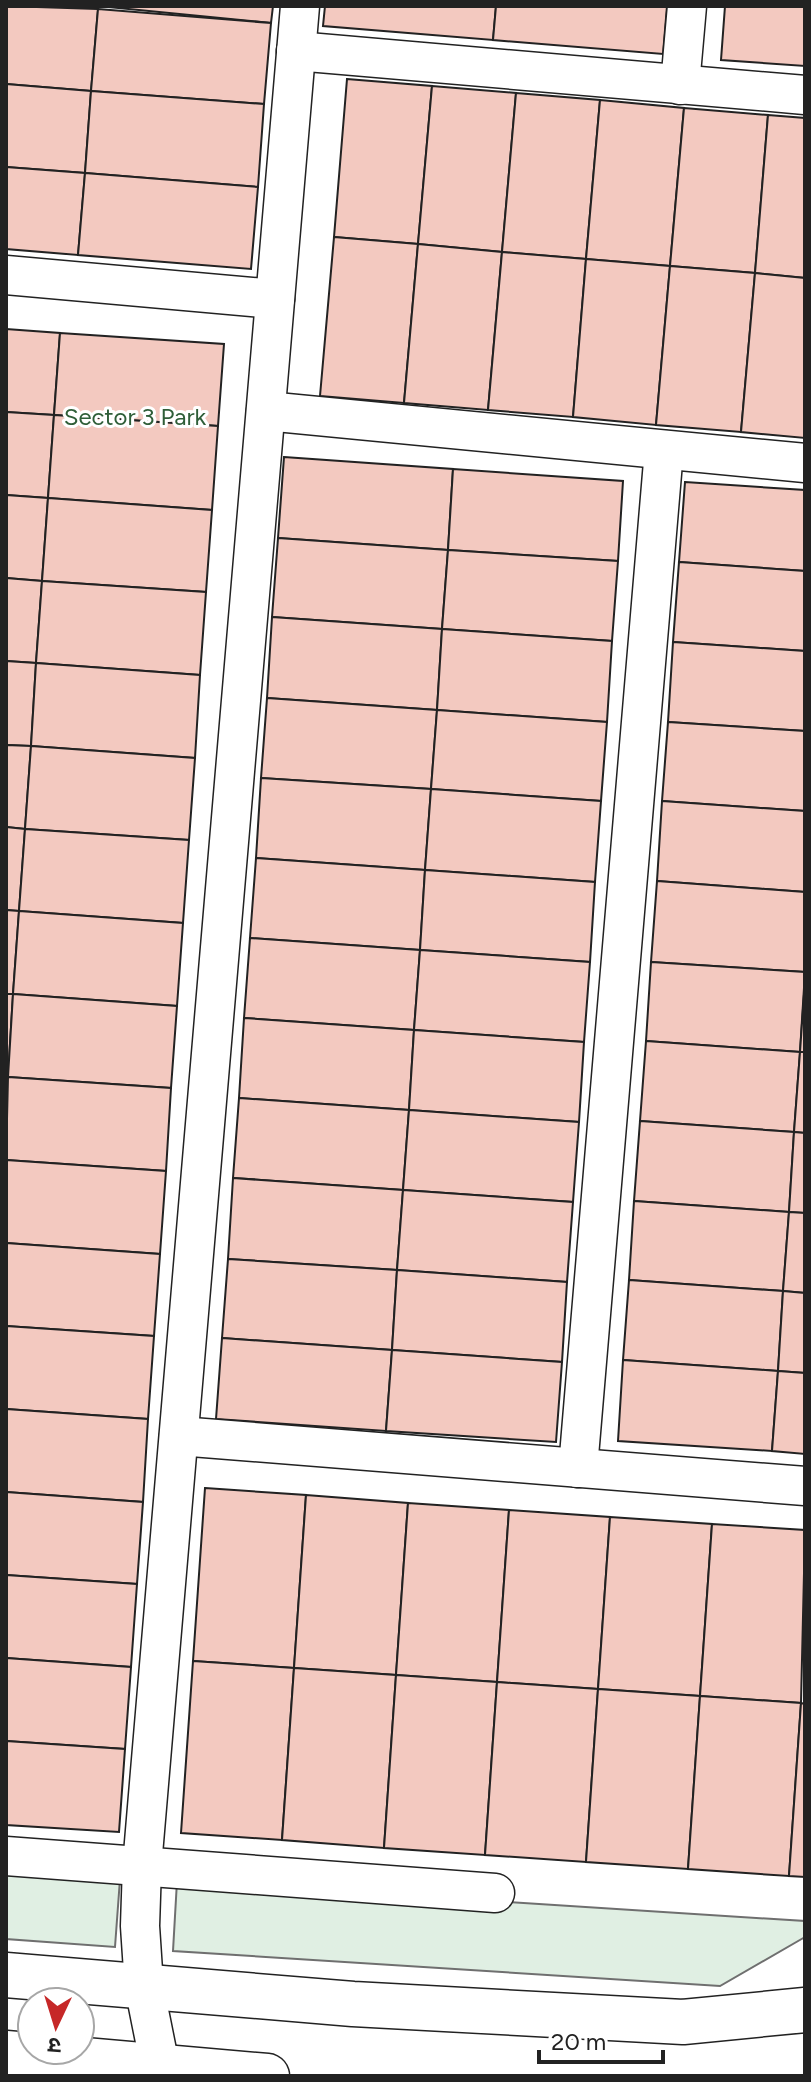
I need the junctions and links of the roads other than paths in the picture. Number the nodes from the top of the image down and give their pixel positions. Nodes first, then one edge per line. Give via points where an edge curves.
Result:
1 (300, 6) edge
2 (687, 6) edge
3 (296, 51) junction
4 (680, 85) junction
5 (805, 95) edge
6 (6, 275) edge
7 (275, 299) junction
8 (266, 411) junction
9 (664, 450) junction
10 (805, 463) edge
11 (179, 1436) junction
12 (578, 1468) junction
13 (805, 1486) edge
14 (6, 1856) edge
15 (142, 1866) junction
16 (495, 1893) dead end
17 (6, 1975) edge
18 (144, 1986) junction
19 (805, 2010) edge
20 (6, 2053) edge
21 (162, 2071) edge
22 (267, 2076) edge

1 - 3 street
2 - 4 street
3 - 4 street
3 - 7 street
4 - 5 street
6 - 7 street
7 - 8 street
8 - 9 street
8 - 11 street
9 - 10 street
9 - 12 street
11 - 12 street
11 - 15 street
12 - 13 street
14 - 15 street
15 - 16 street
15 - 18 street
17 - 18 street
18 - 19 street via 353,2004 683,2022
18 - 21 street
20 - 21 street
21 - 22 street

